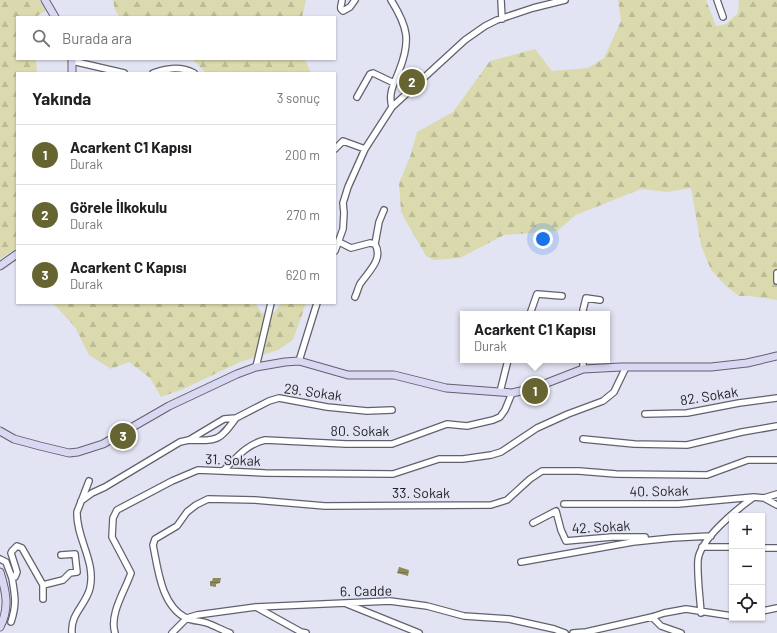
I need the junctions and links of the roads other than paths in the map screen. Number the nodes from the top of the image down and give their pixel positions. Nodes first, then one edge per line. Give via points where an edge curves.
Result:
1 (45, 0) edge
2 (342, 0) edge
3 (355, 0) edge
4 (391, 0) edge
5 (501, 0) edge
6 (565, 0) edge
7 (717, 0) edge
8 (54, 16) edge
9 (724, 17) dead end
10 (502, 19) junction
11 (72, 60) edge
12 (72, 72) edge
13 (120, 72) edge
14 (157, 72) edge
15 (192, 72) edge
16 (394, 83) junction
17 (357, 97) dead end
18 (392, 107) junction
19 (336, 148) edge
20 (365, 149) junction
21 (384, 210) dead end
22 (339, 242) junction
23 (374, 244) junction
24 (336, 249) edge
25 (16, 255) edge
26 (0, 266) edge
27 (777, 273) edge
28 (777, 281) edge
29 (562, 296) dead end
30 (355, 297) dead end
31 (600, 300) dead end
32 (271, 304) edge
33 (316, 304) edge
34 (531, 311) edge
35 (583, 311) edge
36 (777, 356) edge
37 (299, 361) junction
38 (507, 363) edge
39 (584, 363) edge
40 (256, 367) junction
41 (626, 367) junction
42 (583, 369) junction
43 (500, 392) junction
44 (512, 393) junction
45 (777, 398) edge
46 (392, 410) dead end
47 (645, 414) dead end
48 (236, 418) junction
49 (777, 426) edge
50 (0, 431) edge
51 (582, 439) dead end
52 (189, 440) junction
53 (777, 460) edge
54 (223, 471) junction
55 (89, 481) dead end
56 (777, 494) edge
57 (754, 497) junction
58 (764, 498) junction
59 (81, 501) junction
60 (564, 504) dead end
61 (777, 505) edge
62 (533, 523) dead end
63 (711, 536) junction
64 (672, 538) junction
65 (702, 547) junction
66 (729, 547) edge
67 (765, 548) edge
68 (777, 548) edge
69 (61, 555) dead end
70 (0, 559) edge
71 (521, 562) dead end
72 (0, 572) edge
73 (12, 578) junction
74 (43, 585) junction
75 (43, 599) dead end
76 (345, 603) junction
77 (256, 607) junction
78 (777, 608) edge
79 (765, 610) edge
80 (701, 612) junction
81 (729, 616) edge
82 (652, 617) junction
83 (187, 618) junction
84 (11, 622) dead end
85 (0, 627) edge
86 (72, 633) edge
87 (115, 633) edge
88 (172, 633) edge
89 (230, 633) edge
90 (306, 633) edge
91 (419, 633) edge
92 (565, 633) edge
93 (573, 633) edge
94 (681, 633) edge

1 - 8 main road
2 - 3 street via 343,11
4 - 16 street via 405,28 407,43
5 - 10 street
6 - 10 street
7 - 9 street
10 - 18 street via 485,26 465,40
11 - 12 main road
11 - 13 street
14 - 15 street via 175,68
16 - 17 street via 370,74
16 - 18 street via 390,93
18 - 20 street
19 - 20 street via 343,142
20 - 22 street via 345,196 343,230
21 - 23 street
22 - 23 street via 351,248
22 - 24 street
23 - 30 street via 378,249 377,257 371,272 359,285
25 - 26 main road
27 - 28 street
29 - 34 street via 536,294
31 - 35 street via 586,298
32 - 40 street
33 - 37 street
36 - 41 main road via 723,366
37 - 40 main road
37 - 43 main road via 348,375 394,375 446,388
38 - 43 street
39 - 42 street
40 - 50 main road via 169,406 103,444 78,452 69,453 40,446 14,439
41 - 42 main road
41 - 54 street, 31. Sokak via 614,392 603,401 537,428 501,452 463,459 439,459 393,474 265,474
42 - 44 main road via 534,388
43 - 44 main road
44 - 54 street, 80. Sokak via 500,417 483,423 466,426 447,424 392,444 265,440 248,446
45 - 47 street, 82. Sokak via 687,413
46 - 48 street, 29. Sokak via 367,411 327,407 279,398
48 - 52 street, 29. Sokak via 224,419
48 - 52 street, 29. Sokak via 224,434 216,439
49 - 51 street via 687,445 634,444
52 - 59 street, 29. Sokak via 180,442
53 - 83 street, 33. Sokak via 748,460 706,475 542,472 530,479 507,500 492,505 325,506 208,499 187,512 177,526 155,539 153,545 168,599 176,610
54 - 87 street, 31. Sokak via 198,470 117,510 113,518 112,537 131,573 115,612
55 - 59 street
56 - 58 street
57 - 58 street, 40. Sokak
57 - 60 street, 40. Sokak via 678,504
57 - 63 street
58 - 61 street
59 - 86 street via 77,512 77,524 91,576 87,597 71,624
62 - 64 street, 42. Sokak via 556,511 560,530 566,541 612,537
63 - 64 street, 42. Sokak
63 - 65 street
64 - 71 street, 42. Sokak via 633,542
65 - 66 street
65 - 80 street via 698,560
67 - 68 street
69 - 74 street via 75,554 77,572 70,573 63,580
70 - 73 street via 6,562
72 - 85 main road via 7,601
73 - 74 street via 17,572 11,553 19,546 25,551
73 - 84 street via 16,601
74 - 75 street
76 - 77 street, 6. Cadde
76 - 91 street
76 - 92 street, 6. Cadde via 390,601 426,606 464,616 509,619
77 - 83 street, 6. Cadde via 196,614
77 - 90 street
78 - 79 street
80 - 81 street
80 - 82 street via 686,610
82 - 93 street
82 - 94 street via 661,626
83 - 88 street, 6. Cadde
83 - 89 street

